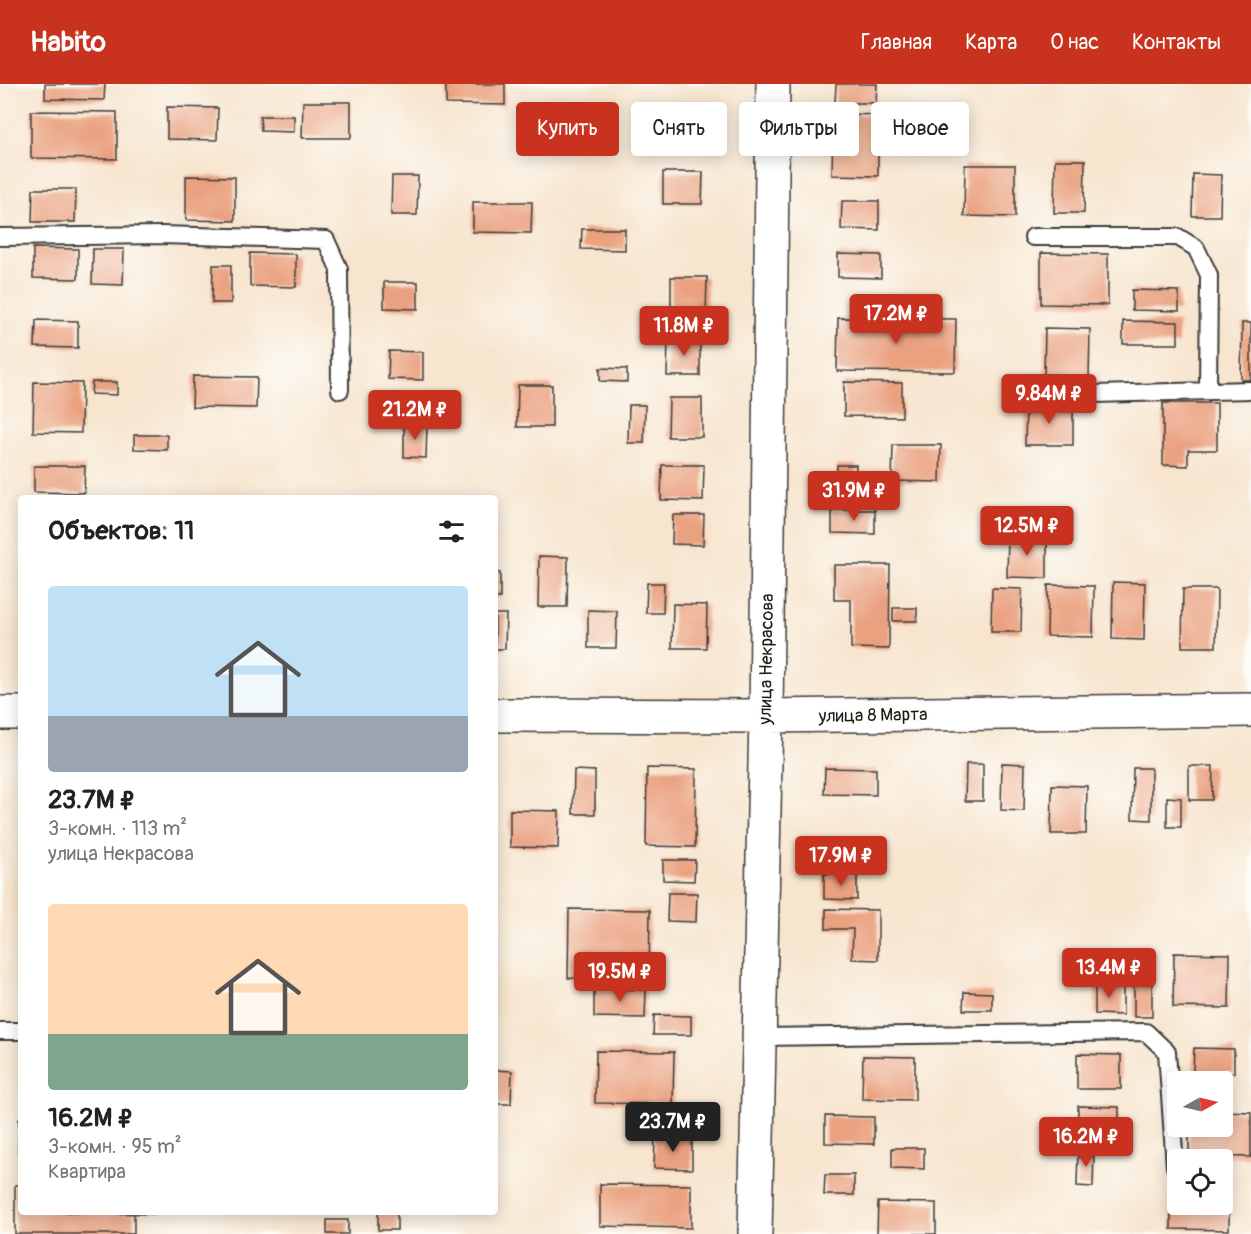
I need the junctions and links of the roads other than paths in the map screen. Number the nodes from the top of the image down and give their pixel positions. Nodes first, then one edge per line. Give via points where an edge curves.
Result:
1 (773, 84) edge
2 (0, 237) edge
3 (1033, 237) dead end
4 (340, 390) dead end
5 (1208, 390) junction
6 (1251, 390) edge
7 (1094, 394) dead end
8 (1251, 710) edge
9 (0, 713) edge
10 (18, 713) edge
11 (498, 715) edge
12 (766, 716) junction
13 (0, 1031) edge
14 (18, 1031) edge
15 (759, 1037) junction
16 (1174, 1149) edge
17 (755, 1234) edge

1 - 12 street, улица Некрасова
2 - 4 lane via 162,235 326,240 339,269
3 - 5 lane via 1178,237 1196,248 1209,275
5 - 6 lane
5 - 7 lane
8 - 12 street, улица 8 Марта
9 - 10 street
11 - 12 street, улица 8 Марта
12 - 15 street, улица Некрасова
13 - 14 lane
15 - 16 lane via 1146,1032 1167,1052
15 - 17 street, улица Некрасова

